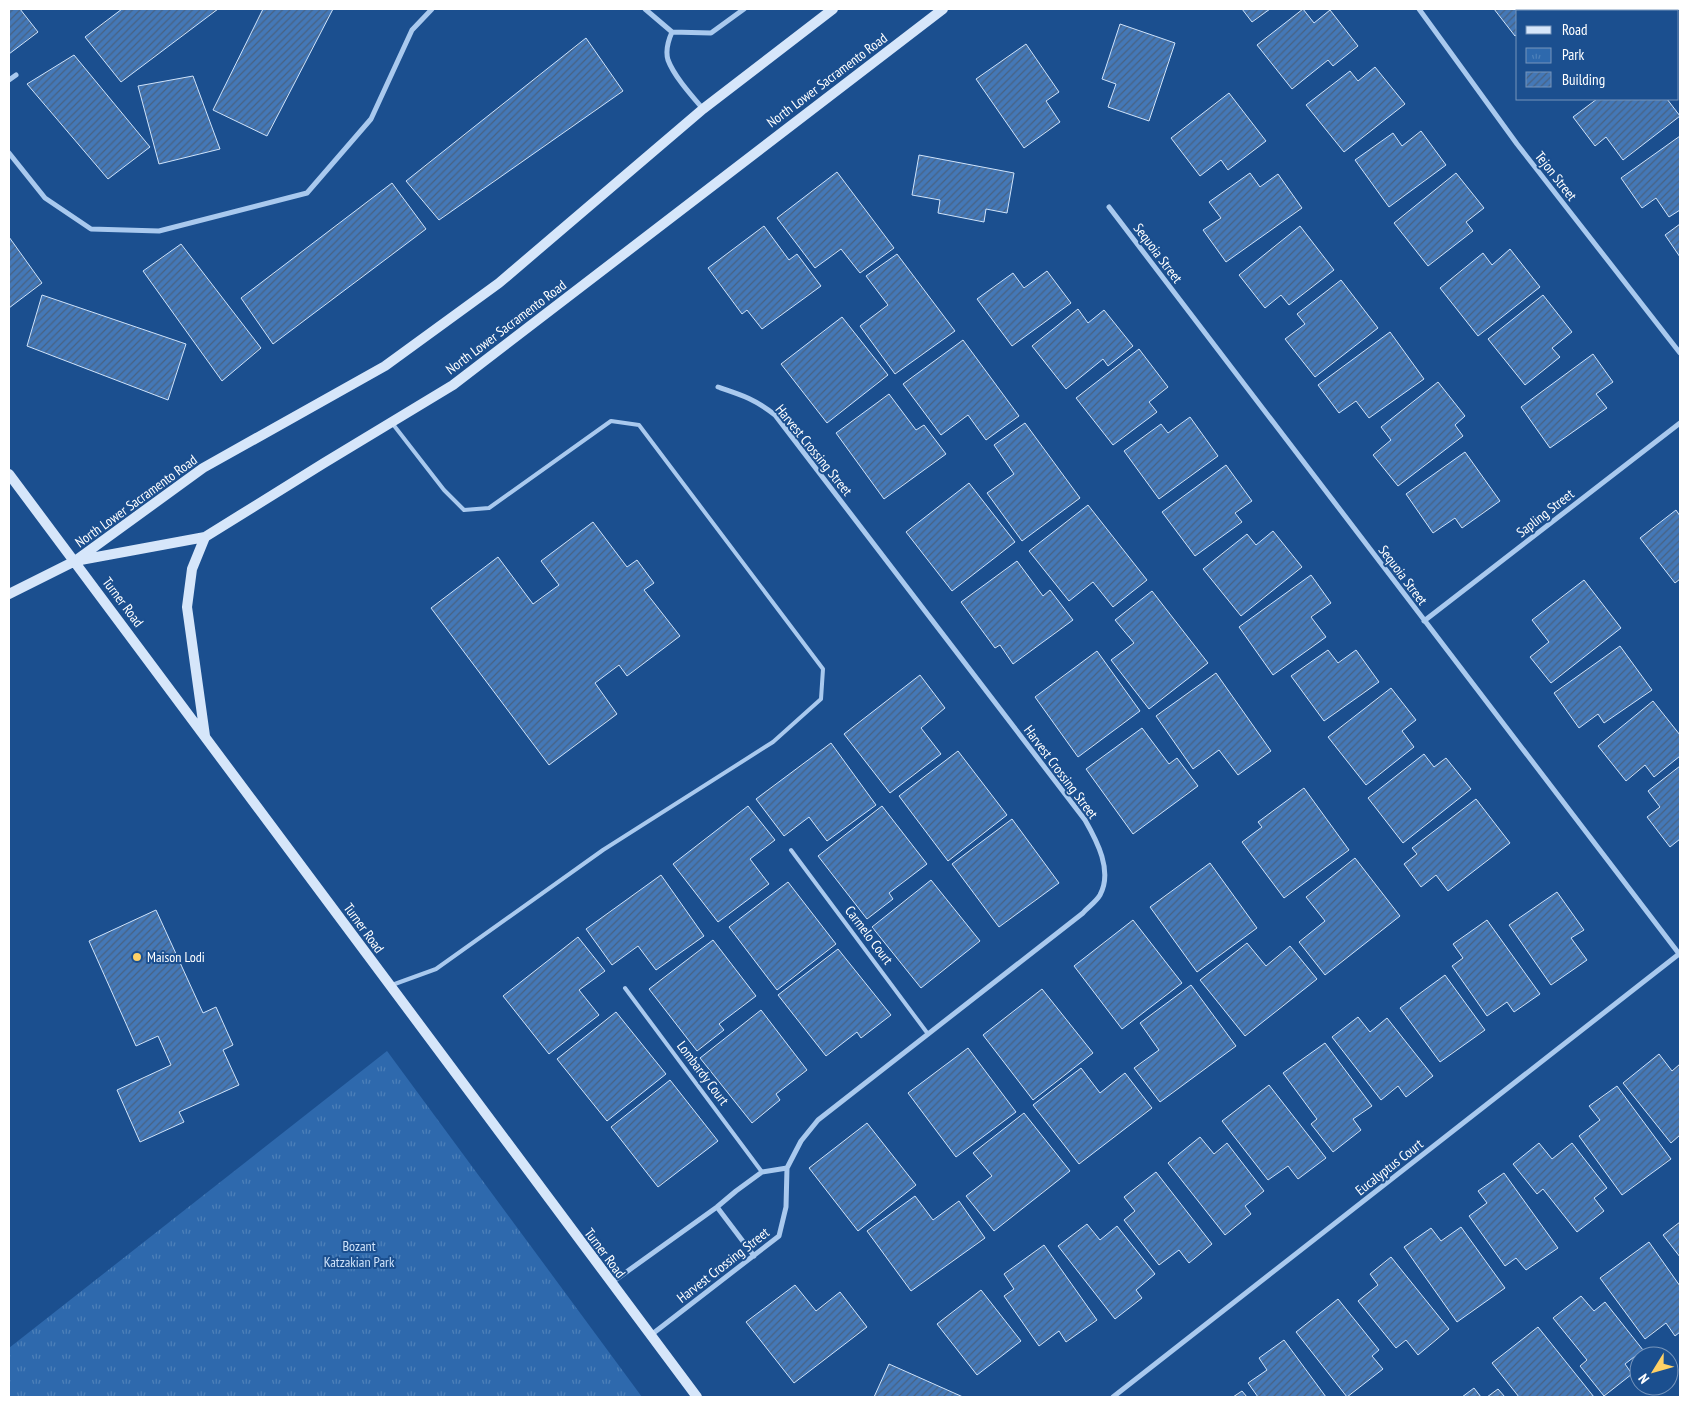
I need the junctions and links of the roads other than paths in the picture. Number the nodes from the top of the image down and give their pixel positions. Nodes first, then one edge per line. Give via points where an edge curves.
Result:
1 (432, 9) edge
2 (645, 9) edge
3 (744, 9) edge
4 (833, 9) edge
5 (943, 9) edge
6 (1419, 9) edge
7 (672, 32) junction
8 (16, 75) dead end
9 (9, 80) edge
10 (703, 109) junction
11 (9, 153) edge
12 (1109, 207) dead end
13 (1680, 353) edge
14 (718, 387) dead end
15 (391, 422) junction
16 (1680, 423) edge
17 (9, 474) edge
18 (205, 537) junction
19 (75, 562) junction
20 (9, 594) edge
21 (1424, 621) junction
22 (206, 736) junction
23 (791, 850) dead end
24 (1680, 955) edge
25 (390, 986) junction
26 (625, 988) dead end
27 (928, 1034) junction
28 (787, 1168) junction
29 (762, 1172) junction
30 (717, 1207) junction
31 (754, 1256) junction
32 (610, 1283) junction
33 (650, 1336) junction
34 (697, 1397) edge
35 (1113, 1397) edge

1 - 11 street via 412,30 371,119 307,193 159,231 91,229 45,198
2 - 7 street
3 - 7 street via 711,33
4 - 10 main road, North Lower Sacramento Road
5 - 15 main road, North Lower Sacramento Road via 453,385
6 - 13 street, Tejon Street via 1517,144
7 - 10 street via 667,44 668,59
8 - 9 street
10 - 19 main road, North Lower Sacramento Road via 499,283 415,344 384,366 203,468
12 - 21 street, Sequoia Street
14 - 27 street, Harvest Crossing Street via 749,397 775,415 1096,838 1105,879 1100,896 1083,913
15 - 18 main road, North Lower Sacramento Road
15 - 25 lane via 444,490 464,510 489,508 611,421 639,425 823,668 821,699 773,742 603,850 436,969
16 - 21 street, Sapling Street
17 - 19 main road, Turner Road
18 - 19 main road, North Lower Sacramento Road
18 - 22 main road via 192,569 187,608
19 - 20 main road
19 - 22 main road, Turner Road
21 - 24 street, Sequoia Street
22 - 25 main road, Turner Road
23 - 27 lane, Carmelo Court
24 - 35 street, Eucalyptus Court
25 - 32 main road, Turner Road
26 - 29 lane, Lombardy Court
27 - 28 street, Harvest Crossing Street via 818,1120 801,1141
28 - 29 street
28 - 31 street, Harvest Crossing Street via 786,1207 779,1236
29 - 30 street
30 - 31 street
30 - 32 street
31 - 33 street, Harvest Crossing Street
32 - 33 main road, Turner Road
33 - 34 main road, Turner Road

